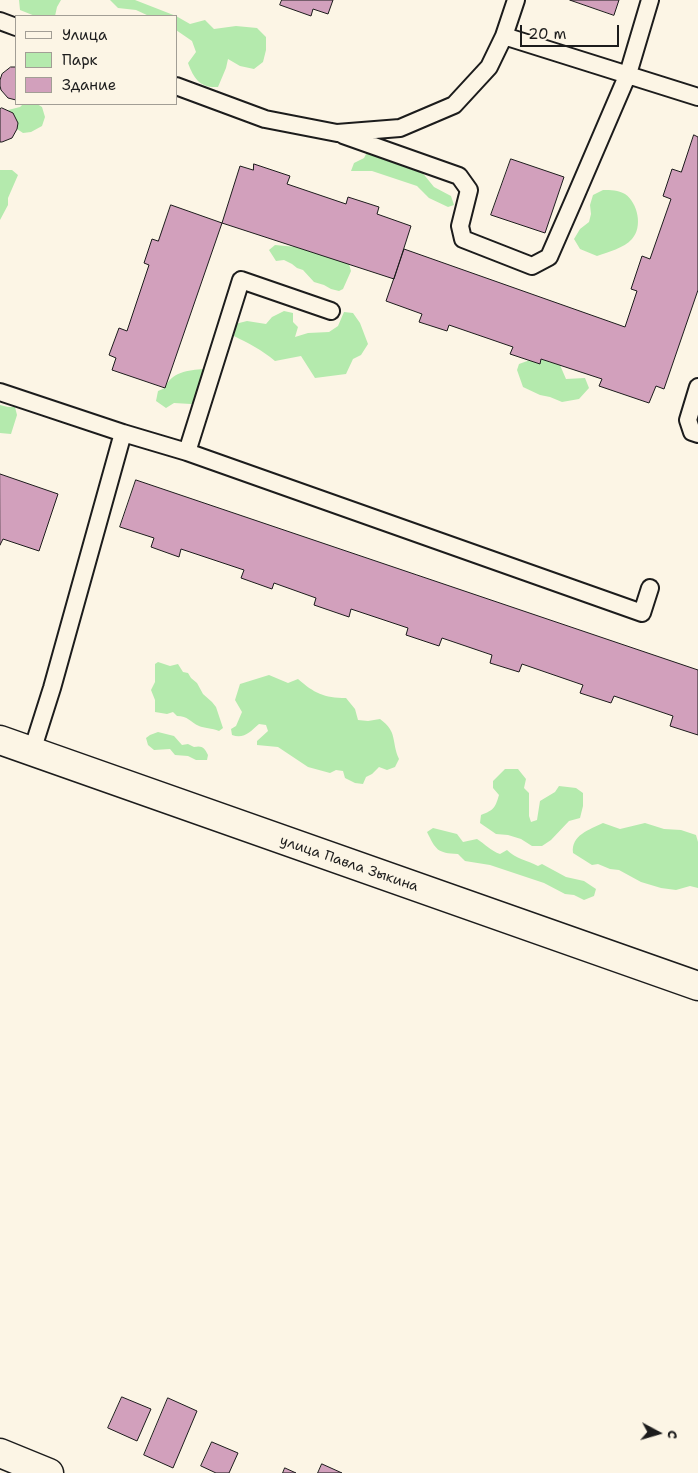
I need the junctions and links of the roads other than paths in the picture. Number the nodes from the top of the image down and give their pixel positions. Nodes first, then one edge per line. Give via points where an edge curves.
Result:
1 (516, 0) edge
2 (650, 0) edge
3 (0, 21) edge
4 (15, 27) edge
5 (504, 36) junction
6 (628, 74) junction
7 (178, 87) edge
8 (698, 96) edge
9 (337, 133) junction
10 (331, 311) dead end
11 (698, 386) edge
12 (0, 392) edge
13 (123, 433) junction
14 (698, 434) edge
15 (187, 452) junction
16 (650, 588) dead end
17 (0, 740) edge
18 (32, 752) junction
19 (698, 986) edge
20 (0, 1453) edge
21 (49, 1473) edge

1 - 5 lane
2 - 6 lane
3 - 4 lane
5 - 6 lane
5 - 9 lane via 489,67 454,105 400,128
6 - 8 lane
6 - 9 lane via 549,257 532,266 464,239 460,226 469,190 459,176
7 - 9 lane via 265,119
10 - 15 lane via 241,280
11 - 14 lane via 688,420 692,432
12 - 13 lane
13 - 15 lane
13 - 18 lane
15 - 16 lane via 642,613
17 - 18 main road, улица Павла Зыкина
18 - 19 main road, улица Павла Зыкина
20 - 21 main road

